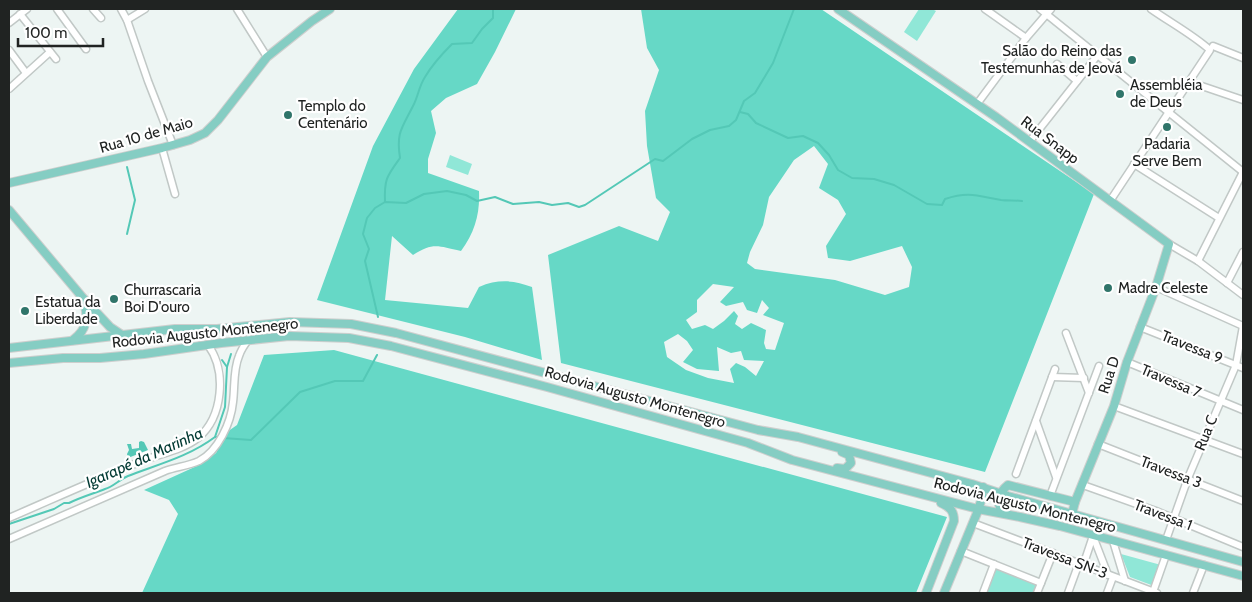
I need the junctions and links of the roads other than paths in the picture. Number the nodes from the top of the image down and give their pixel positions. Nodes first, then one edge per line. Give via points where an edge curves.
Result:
1 (27, 9) edge
2 (57, 9) edge
3 (93, 9) edge
4 (121, 9) edge
5 (145, 9) edge
6 (237, 9) edge
7 (330, 9) edge
8 (838, 9) edge
9 (985, 9) edge
10 (1040, 9) edge
11 (1151, 9) edge
12 (1048, 11) edge
13 (20, 14) junction
14 (101, 18) dead end
15 (127, 20) junction
16 (9, 24) edge
17 (1026, 38) junction
18 (1211, 48) junction
19 (86, 49) dead end
20 (9, 50) edge
21 (50, 52) junction
22 (1097, 56) junction
23 (267, 58) junction
24 (1243, 58) edge
25 (56, 59) dead end
26 (1057, 64) dead end
27 (26, 73) junction
28 (1077, 81) junction
29 (1190, 82) junction
30 (9, 89) edge
31 (1243, 100) edge
32 (978, 104) junction
33 (1168, 112) junction
34 (1030, 141) junction
35 (173, 145) junction
36 (162, 148) junction
37 (1134, 164) junction
38 (1243, 172) edge
39 (9, 183) edge
40 (176, 194) dead end
41 (1110, 201) junction
42 (9, 210) edge
43 (1219, 218) junction
44 (1169, 244) junction
45 (1243, 252) edge
46 (1198, 261) junction
47 (1227, 283) junction
48 (1156, 287) junction
49 (1243, 295) edge
50 (82, 298) junction
51 (1243, 326) edge
52 (1140, 327) junction
53 (1066, 333) dead end
54 (122, 335) junction
55 (249, 339) junction
56 (71, 342) junction
57 (208, 344) junction
58 (9, 348) edge
59 (1127, 362) junction
60 (9, 363) edge
61 (1236, 365) junction
62 (1099, 366) dead end
63 (1055, 368) dead end
64 (1243, 368) edge
65 (1052, 377) junction
66 (1084, 378) junction
67 (1089, 393) junction
68 (1219, 402) junction
69 (1114, 406) junction
70 (1243, 410) edge
71 (1036, 420) junction
72 (798, 437) junction
73 (1203, 440) junction
74 (1098, 444) junction
75 (1243, 454) edge
76 (792, 460) junction
77 (1016, 474) dead end
78 (1056, 477) junction
79 (1188, 478) junction
80 (1083, 485) junction
81 (983, 487) junction
82 (908, 491) junction
83 (1037, 492) junction
84 (1001, 494) junction
85 (1050, 496) junction
86 (1243, 501) edge
87 (1075, 502) junction
88 (978, 509) junction
89 (1056, 510) junction
90 (1004, 513) junction
91 (1072, 514) junction
92 (1172, 517) junction
93 (9, 518) edge
94 (972, 522) junction
95 (1093, 536) junction
96 (9, 539) edge
97 (1166, 540) junction
98 (1113, 541) junction
99 (1243, 547) edge
100 (961, 551) junction
101 (1053, 554) junction
102 (1166, 555) junction
103 (1243, 562) edge
104 (994, 564) junction
105 (1080, 564) junction
106 (1204, 566) junction
107 (1110, 576) junction
108 (1243, 576) edge
109 (1125, 581) junction
110 (1042, 583) junction
111 (1155, 592) edge
112 (926, 593) edge
113 (944, 593) edge
114 (983, 593) edge
115 (1037, 593) edge
116 (1068, 593) edge
117 (1106, 593) edge
118 (1193, 593) edge

1 - 13 street
2 - 19 street
3 - 14 street
4 - 15 street
5 - 15 street
6 - 23 street
7 - 23 main road, Rua 10 de Maio
8 - 32 main road, Rua Snapp
9 - 17 street
10 - 12 street
11 - 18 street
12 - 17 street
12 - 22 street
13 - 16 street
13 - 21 street
15 - 35 street
17 - 32 street
18 - 24 street
18 - 29 street
20 - 27 street
21 - 25 street
21 - 27 street
22 - 28 street
22 - 33 street
23 - 35 main road, Rua 10 de Maio via 205,133
26 - 28 street
27 - 30 street
28 - 34 street
29 - 31 street
29 - 33 street
32 - 34 main road, Rua Snapp
33 - 37 street
33 - 38 street
34 - 41 main road, Rua Snapp
35 - 36 main road, Rua 10 de Maio
36 - 39 main road, Rua 10 de Maio
36 - 40 street
37 - 41 street
37 - 43 street
38 - 43 street
41 - 44 main road, Rua Snapp
42 - 50 main road
43 - 46 street
44 - 46 street, Rua Snapp
44 - 48 main road, Rua D
45 - 47 street
46 - 47 street, Rua Snapp
47 - 49 street, Rua Snapp
48 - 51 street
48 - 52 main road, Rua D
50 - 54 main road
50 - 56 main road via 87,316 85,327
51 - 61 street, Rua C
52 - 59 main road, Rua D
52 - 61 street, Travessa 9
53 - 66 street
54 - 56 main road, Rodovia Augusto Montenegro
54 - 72 main road, Rodovia Augusto Montenegro via 290,322 351,324 396,333 758,430
55 - 57 main road, Rodovia Augusto Montenegro
55 - 76 main road, Rodovia Augusto Montenegro via 334,336 392,346 739,440
55 - 96 street via 238,356 228,422 211,451 199,460 165,470
56 - 58 main road, Rodovia Augusto Montenegro
57 - 60 main road, Rodovia Augusto Montenegro via 144,354
57 - 93 street via 217,361 219,395 213,419 198,438
59 - 68 street, Travessa 7
59 - 69 main road, Rua D
61 - 64 street, Travessa 9
61 - 68 street, Rua C
62 - 67 street
63 - 65 street
65 - 66 street
65 - 71 street
66 - 67 street
67 - 78 street
68 - 70 street, Travessa 7
68 - 73 street, Rua C
69 - 73 street
69 - 74 main road, Rua D
71 - 77 street
71 - 78 street
72 - 76 main road via 806,443 847,454 852,459 851,463 842,469 801,458
72 - 81 main road, Rodovia Augusto Montenegro
73 - 75 street
73 - 79 street, Rua C
74 - 79 street, Travessa 3
74 - 80 main road, Rua D
76 - 82 main road, Rodovia Augusto Montenegro
78 - 85 street
79 - 86 street, Travessa 3
79 - 92 street, Rua C
80 - 87 main road, Rua D
80 - 92 street, Travessa 1
81 - 84 main road, Rodovia Augusto Montenegro
81 - 88 main road
82 - 88 main road, Rodovia Augusto Montenegro
82 - 112 main road via 948,506 954,515 952,529
83 - 84 main road via 1011,485 1005,487
83 - 85 main road
83 - 89 main road
84 - 89 main road, Rodovia Augusto Montenegro
84 - 90 main road via 999,507
85 - 87 main road
87 - 91 main road, Rua D
88 - 90 main road, Rodovia Augusto Montenegro
88 - 94 main road
89 - 91 main road, Rodovia Augusto Montenegro
90 - 95 main road, Rodovia Augusto Montenegro
91 - 97 main road, Rodovia Augusto Montenegro
92 - 97 street, Rua C
92 - 99 street, Travessa 1
94 - 100 main road
94 - 101 street, Travessa SN-3
95 - 98 main road, Rodovia Augusto Montenegro
95 - 105 street
95 - 107 street
97 - 103 main road, Rodovia Augusto Montenegro
98 - 102 main road, Rodovia Augusto Montenegro
98 - 109 street
100 - 104 street
100 - 113 main road
101 - 105 street, Travessa SN-3
101 - 110 street
102 - 106 main road, Rodovia Augusto Montenegro
102 - 111 street
104 - 110 street
104 - 114 street
105 - 107 street, Travessa SN-3
105 - 116 street
106 - 108 main road, Rodovia Augusto Montenegro
106 - 118 street
107 - 109 street, Travessa SN-3
107 - 117 street
109 - 111 street, Travessa SN-3
110 - 115 street

